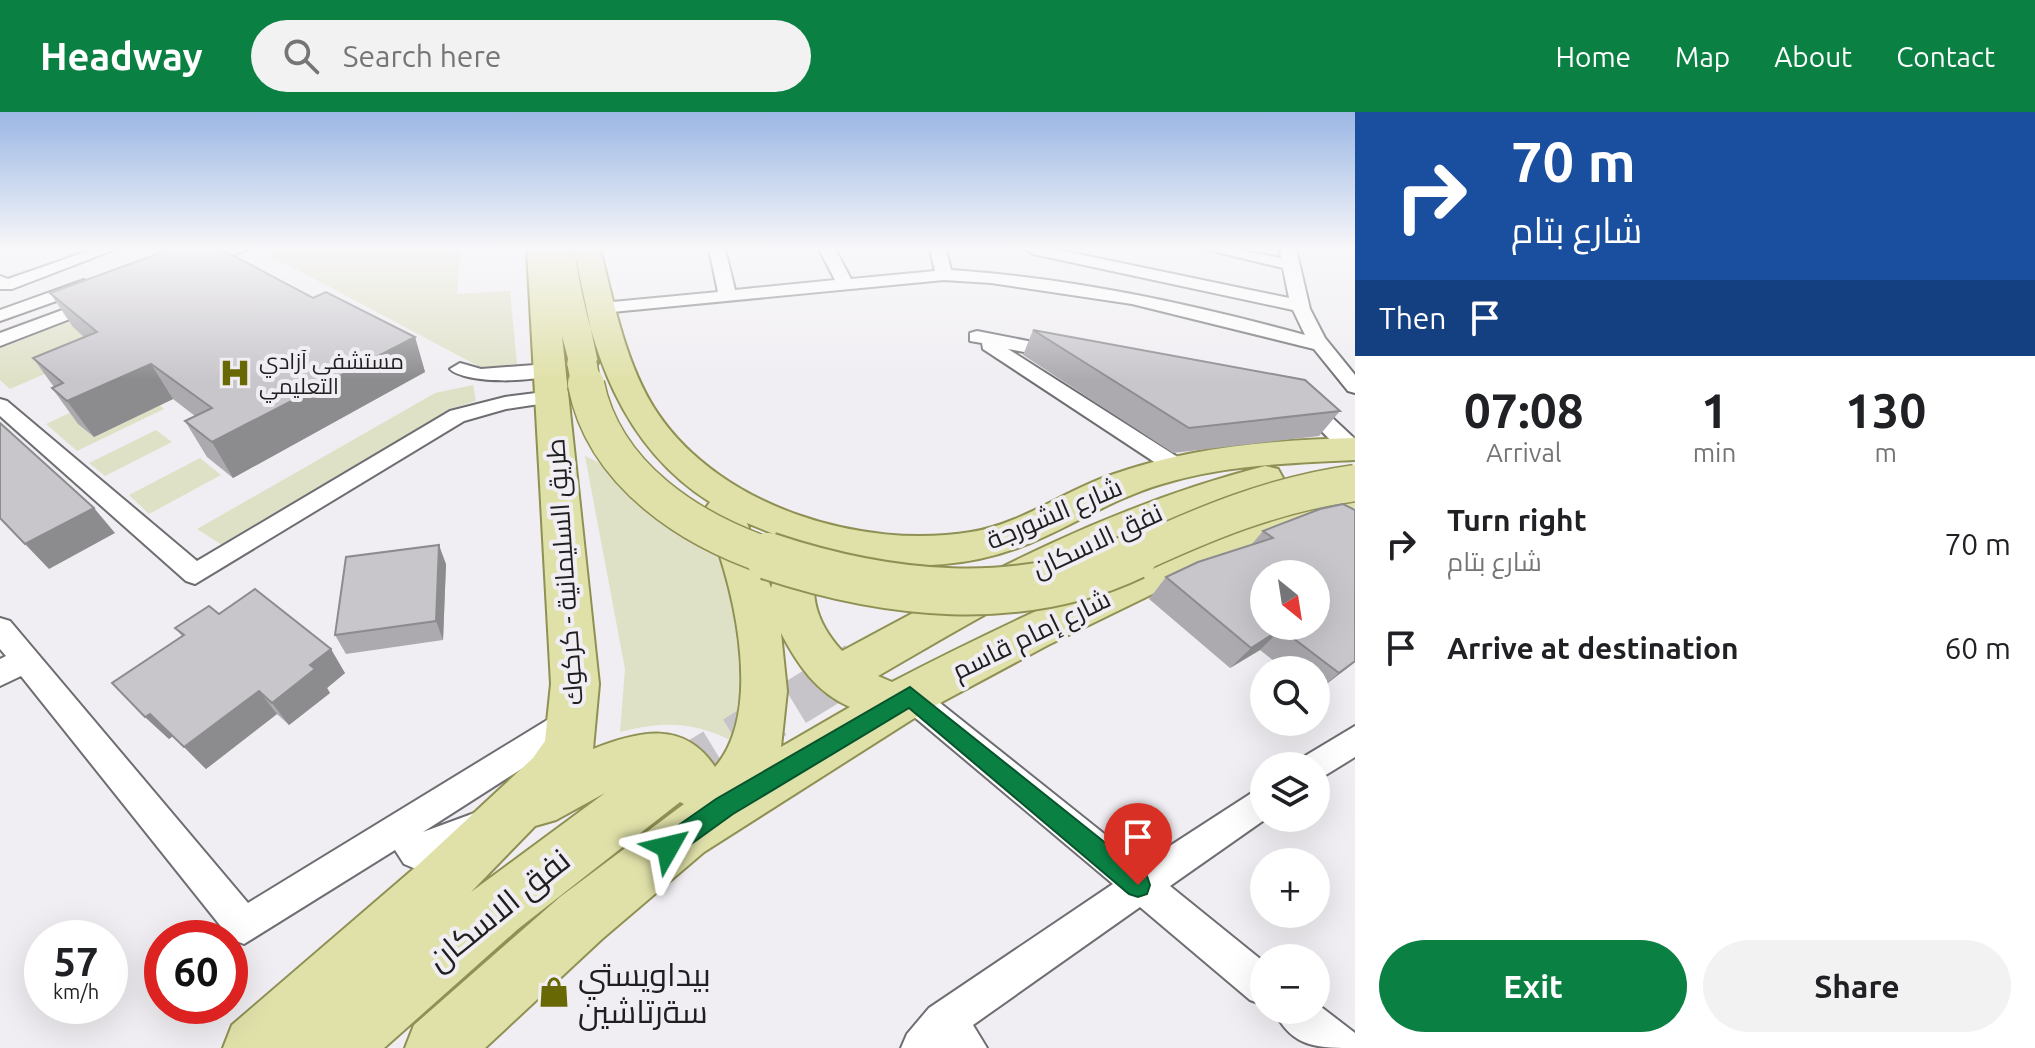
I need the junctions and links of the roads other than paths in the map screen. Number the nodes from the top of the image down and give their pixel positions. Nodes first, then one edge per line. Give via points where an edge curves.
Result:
1 (63, 293) edge
2 (546, 293) edge
3 (560, 293) edge
4 (598, 293) edge
5 (727, 293) edge
6 (780, 293) edge
7 (1098, 293) edge
8 (1238, 293) edge
9 (1297, 293) edge
10 (116, 294) edge
11 (728, 298) junction
12 (1300, 306) junction
13 (602, 308) junction
14 (0, 316) edge
15 (0, 340) edge
16 (1316, 344) junction
17 (1085, 358) edge
18 (460, 369) dead end
19 (624, 379) junction
20 (558, 381) junction
21 (1355, 387) edge
22 (1285, 396) edge
23 (0, 405) edge
24 (1354, 462) edge
25 (1179, 468) junction
26 (693, 472) junction
27 (1343, 515) edge
28 (819, 536) junction
29 (0, 629) edge
30 (857, 665) tunnel mouth
31 (12, 667) edge
32 (910, 696) junction
33 (571, 734) junction
34 (1355, 740) edge
35 (1330, 757) edge
36 (677, 807) junction
37 (1250, 810) edge
38 (499, 822) junction
39 (418, 855) junction
40 (632, 875) junction
41 (1138, 885) junction
42 (1250, 975) edge
43 (1312, 1024) edge
44 (944, 1039) edge
45 (255, 1048) edge
46 (337, 1048) edge
47 (437, 1048) edge
48 (1342, 1048) edge

1 - 14 street
2 - 20 main road
3 - 20 main road
4 - 13 main road
5 - 11 street
6 - 11 street
7 - 16 street
8 - 12 street
9 - 12 street
10 - 15 street
11 - 13 street
12 - 16 street
13 - 19 main road
16 - 21 street
17 - 25 street via 977,337
18 - 20 street
19 - 20 main road via 628,426 621,437 605,444 571,430
19 - 26 main road, شارع الشورجة via 649,428
20 - 23 street via 457,416 195,574
20 - 24 main road, bridge via 590,402 603,437 629,470 661,500 699,524 762,553 882,585 964,591 1066,581 1118,566 1244,509 1309,491
20 - 33 main road, طريق السليمانية - كركوك via 575,684
22 - 24 street via 1301,399
24 - 25 main road, شارع الشورجة via 1256,456
24 - 30 main road, نفق الاسكان via 1252,481 1153,512 1063,554
25 - 28 main road, شارع الشورجة via 1123,484 975,547 925,551
26 - 28 main road, شارع الشورجة via 754,510
26 - 36 main road via 718,506 741,553 759,644 761,697 756,745 734,784
27 - 32 main road, شارع إمام قاسم via 1268,523 1045,625
28 - 32 main road via 798,557 790,582 793,608 807,637 832,670 861,691
29 - 31 street
31 - 39 street via 244,926
32 - 36 main road, شارع إمام قاسم
32 - 41 street
33 - 38 main road via 551,775
33 - 39 street
34 - 35 street
36 - 40 main road
36 - 46 main road, نفق الاسكان via 575,846 493,910
37 - 41 street
38 - 39 main road
38 - 40 main road via 614,764 643,757 673,758 694,777 694,809
39 - 45 main road
40 - 47 main road
41 - 42 street
41 - 44 street
43 - 48 street

